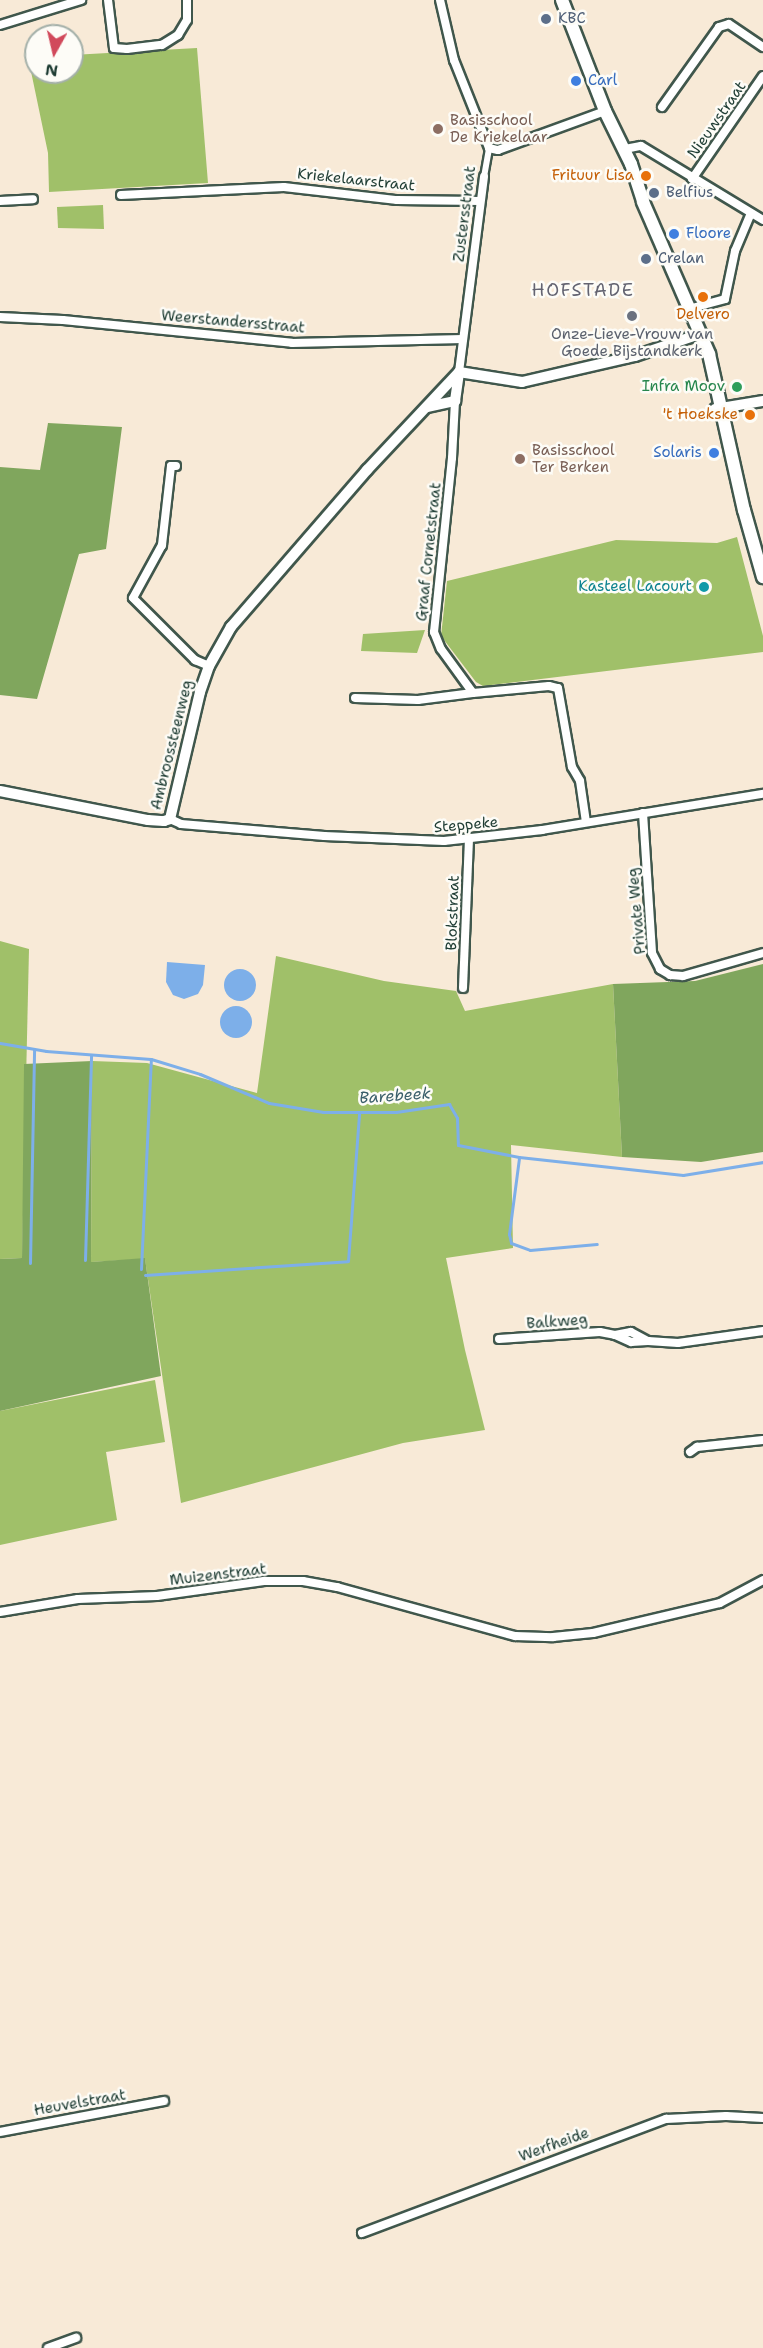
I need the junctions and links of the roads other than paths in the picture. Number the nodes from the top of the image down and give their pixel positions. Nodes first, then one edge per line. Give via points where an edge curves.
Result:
1 (81, 0) edge
2 (108, 0) edge
3 (187, 0) edge
4 (440, 0) edge
5 (562, 0) edge
6 (0, 25) edge
7 (763, 47) edge
8 (763, 76) edge
9 (662, 107) dead end
10 (605, 111) junction
11 (489, 147) junction
12 (625, 149) junction
13 (484, 177) joint
14 (692, 179) junction
15 (121, 195) dead end
16 (33, 199) dead end
17 (0, 201) edge
18 (480, 201) junction
19 (751, 213) junction
20 (763, 220) edge
21 (692, 308) junction
22 (0, 317) edge
23 (700, 334) junction
24 (463, 339) junction
25 (459, 372) junction
26 (763, 401) edge
27 (455, 402) junction
28 (427, 407) junction
29 (718, 409) junction
30 (176, 466) dead end
31 (763, 577) edge
32 (209, 666) junction
33 (473, 693) junction
34 (354, 698) dead end
35 (0, 791) edge
36 (763, 794) edge
37 (643, 813) junction
38 (170, 819) junction
39 (586, 822) junction
40 (469, 839) junction
41 (763, 953) edge
42 (463, 988) dead end
43 (763, 1331) edge
44 (499, 1339) dead end
45 (763, 1440) edge
46 (690, 1452) dead end
47 (763, 1580) edge
48 (0, 1612) edge
49 (164, 2101) dead end
50 (763, 2118) edge
51 (0, 2132) edge
52 (362, 2233) dead end
53 (76, 2338) dead end
54 (48, 2348) edge

1 - 6 street
2 - 3 street via 114,48 127,49 162,45 178,35 187,20
4 - 11 street via 454,60
5 - 10 main road
7 - 9 street via 729,24 719,27
8 - 14 street, Nieuwstraat
10 - 11 street, Zustersstraat via 498,150
10 - 12 main road
11 - 13 street, Zustersstraat
12 - 14 street via 641,146
12 - 21 main road via 643,202
13 - 18 street, Zustersstraat
14 - 19 street
15 - 18 street, Kriekelaarstraat via 284,187 397,200
16 - 17 street
18 - 24 street, Zustersstraat
19 - 20 street
19 - 21 street via 735,251 725,299
21 - 23 main road
22 - 24 street, Weerstandersstraat via 292,343
23 - 25 street via 635,357 522,382
23 - 29 main road via 710,354
24 - 25 street, Zustersstraat
25 - 27 street
25 - 28 street, Ambroossteenweg
26 - 29 street
27 - 28 street
27 - 33 street, Graaf Cornetstraat via 434,632 441,650
28 - 32 street, Ambroossteenweg via 246,607
29 - 31 main road
30 - 32 street via 171,466 162,545 133,598 195,660
32 - 38 street, Ambroossteenweg
33 - 34 street via 418,700
33 - 39 street via 556,686
35 - 38 street, Ambroossteenweg via 148,820
36 - 37 street, Steppeke
37 - 39 street, Steppeke
37 - 41 street, Private Weg via 656,964 664,973 683,976
38 - 40 street, Steppeke via 181,824 376,840
39 - 40 street, Steppeke
40 - 42 street, Blokstraat
43 - 44 street, Balkweg via 678,1343 648,1341 631,1332
45 - 46 street via 697,1447
47 - 48 street, Muizenstraat via 720,1603 585,1634 553,1637 515,1636 303,1581 264,1581 157,1596 78,1599
49 - 51 street, Heuvelstraat
50 - 52 street, Werfheide via 666,2119
53 - 54 street

